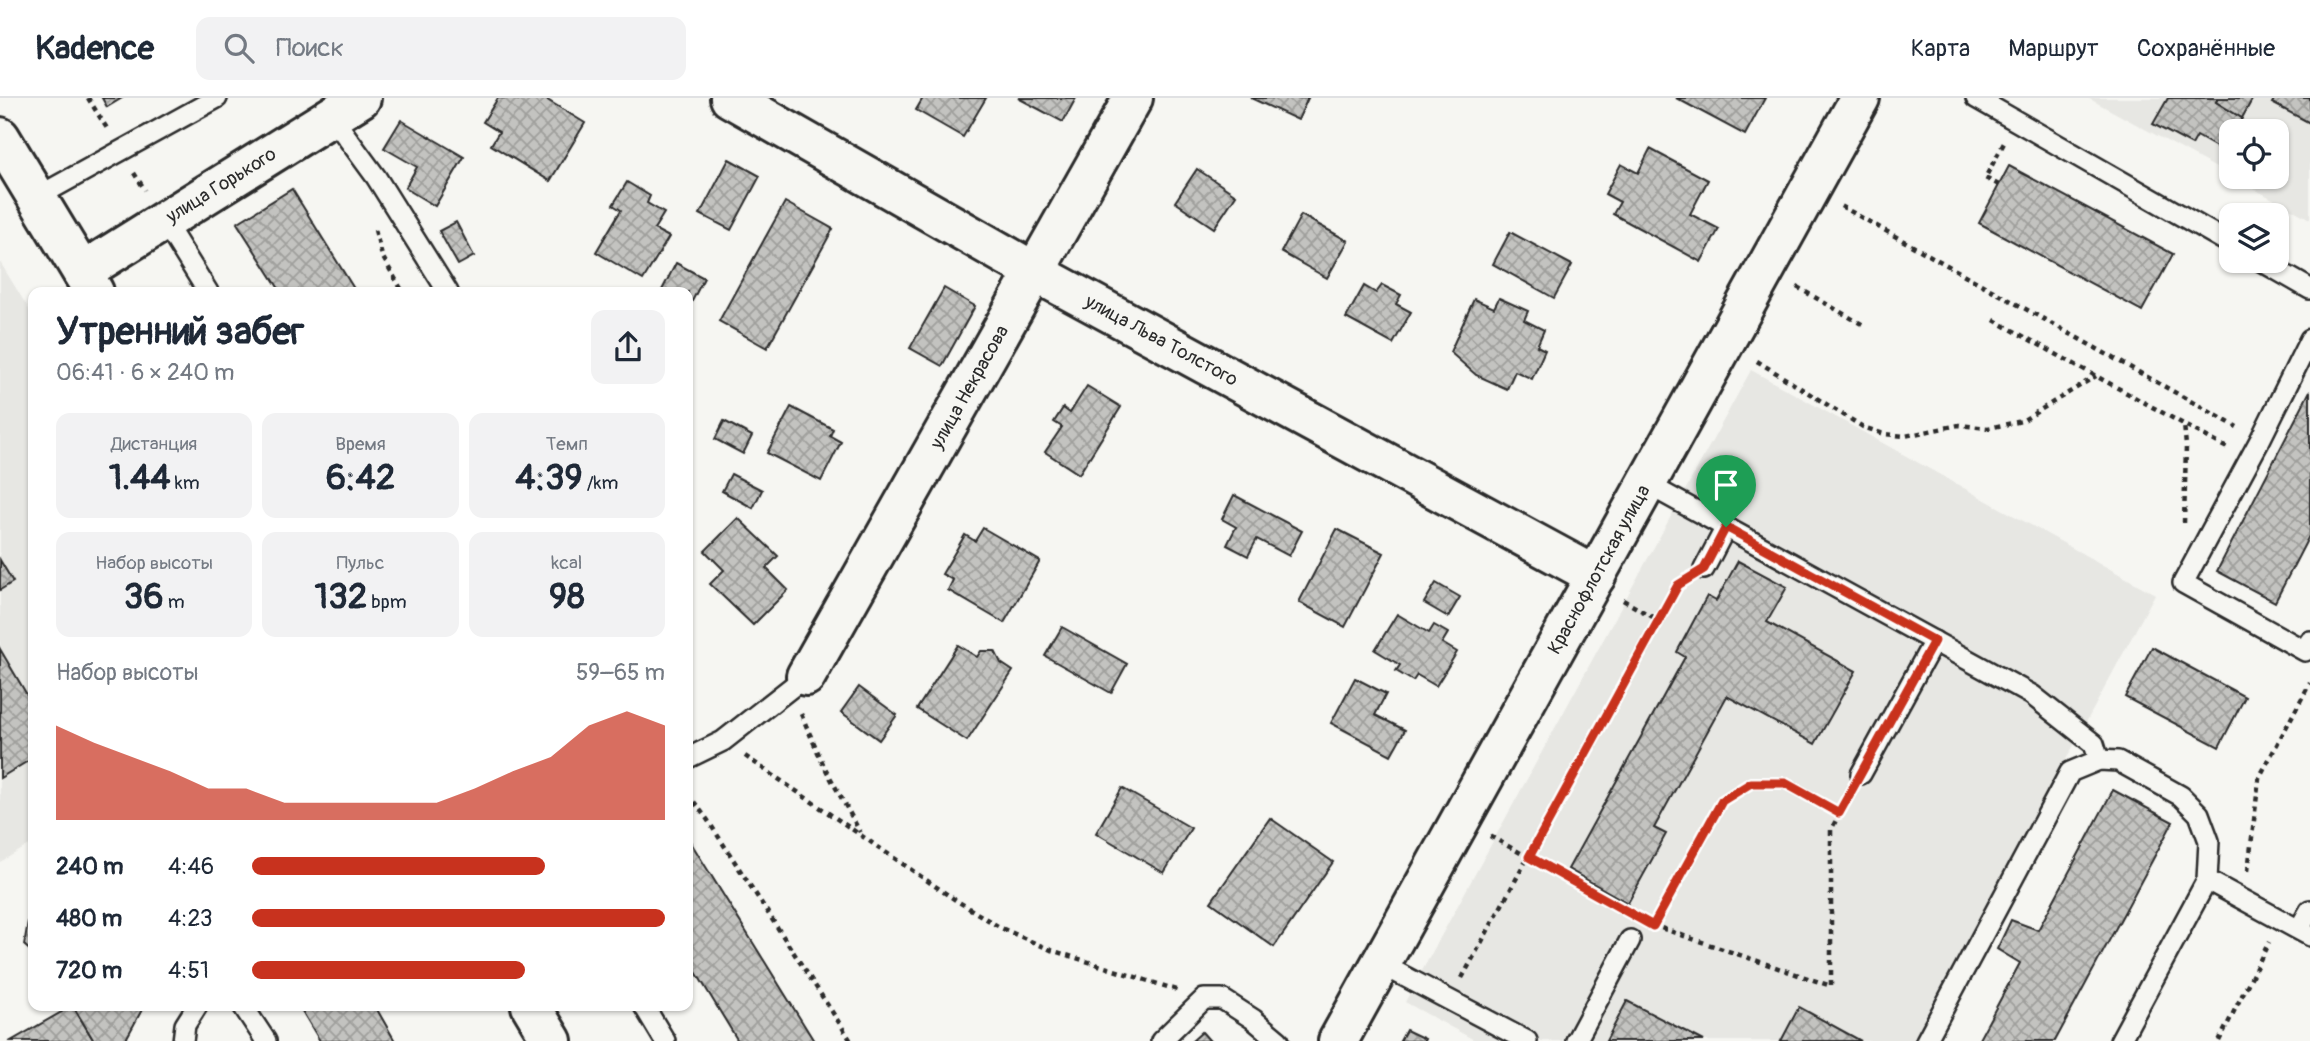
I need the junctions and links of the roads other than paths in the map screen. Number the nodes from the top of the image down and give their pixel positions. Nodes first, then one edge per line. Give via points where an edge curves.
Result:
1 (217, 98) edge
2 (730, 98) edge
3 (1133, 98) edge
4 (1860, 98) edge
5 (1976, 98) edge
6 (346, 107) edge
7 (0, 137) edge
8 (37, 197) junction
9 (164, 221) junction
10 (2219, 237) edge
11 (1035, 272) junction
12 (2282, 273) edge
13 (88, 282) edge
14 (205, 287) edge
15 (445, 287) edge
16 (2310, 289) edge
17 (2310, 339) edge
18 (1647, 484) junction
19 (1726, 527) junction
20 (1704, 569) road end
21 (1607, 586) junction
22 (2310, 640) edge
23 (1934, 641) junction
24 (806, 676) joint
25 (693, 756) edge
26 (2099, 760) junction
27 (1861, 774) road end
28 (2207, 880) junction
29 (2310, 910) edge
30 (2304, 932) edge
31 (1630, 940) road end
32 (1381, 964) junction
33 (194, 1011) edge
34 (246, 1011) edge
35 (534, 1011) edge
36 (646, 1011) edge
37 (183, 1041) edge
38 (266, 1041) edge
39 (552, 1041) edge
40 (665, 1041) edge
41 (1161, 1041) edge
42 (1279, 1041) edge
43 (1338, 1041) edge
44 (1527, 1041) edge
45 (1576, 1041) edge
46 (1926, 1041) edge
47 (2120, 1041) edge

1 - 8 lane
2 - 11 street, улица Льва Толстого
3 - 11 street, улица Некрасова
4 - 18 street, Краснофлотская улица
5 - 10 lane
6 - 9 street, улица Горького
6 - 15 lane via 376,177
7 - 8 street
8 - 13 street
9 - 13 street, улица Горького
9 - 14 lane
11 - 21 street, улица Льва Толстого
11 - 24 street, улица Некрасова
12 - 16 lane
17 - 22 lane via 2183,583 2305,651
18 - 19 lane
18 - 21 street, Краснофлотская улица
19 - 20 lane
19 - 23 lane
21 - 32 street, Краснофлотская улица
23 - 26 lane via 2032,695 2094,744
23 - 27 lane
24 - 25 lane via 723,741
26 - 28 lane via 2118,761 2181,796 2199,814 2209,841
26 - 46 lane via 2070,772
28 - 30 lane
28 - 47 lane
29 - 30 lane
31 - 45 lane
32 - 43 street, Краснофлотская улица
32 - 44 lane
33 - 37 lane via 185,1025
34 - 38 lane
35 - 39 street
36 - 40 lane
41 - 42 lane via 1204,999 1222,999

